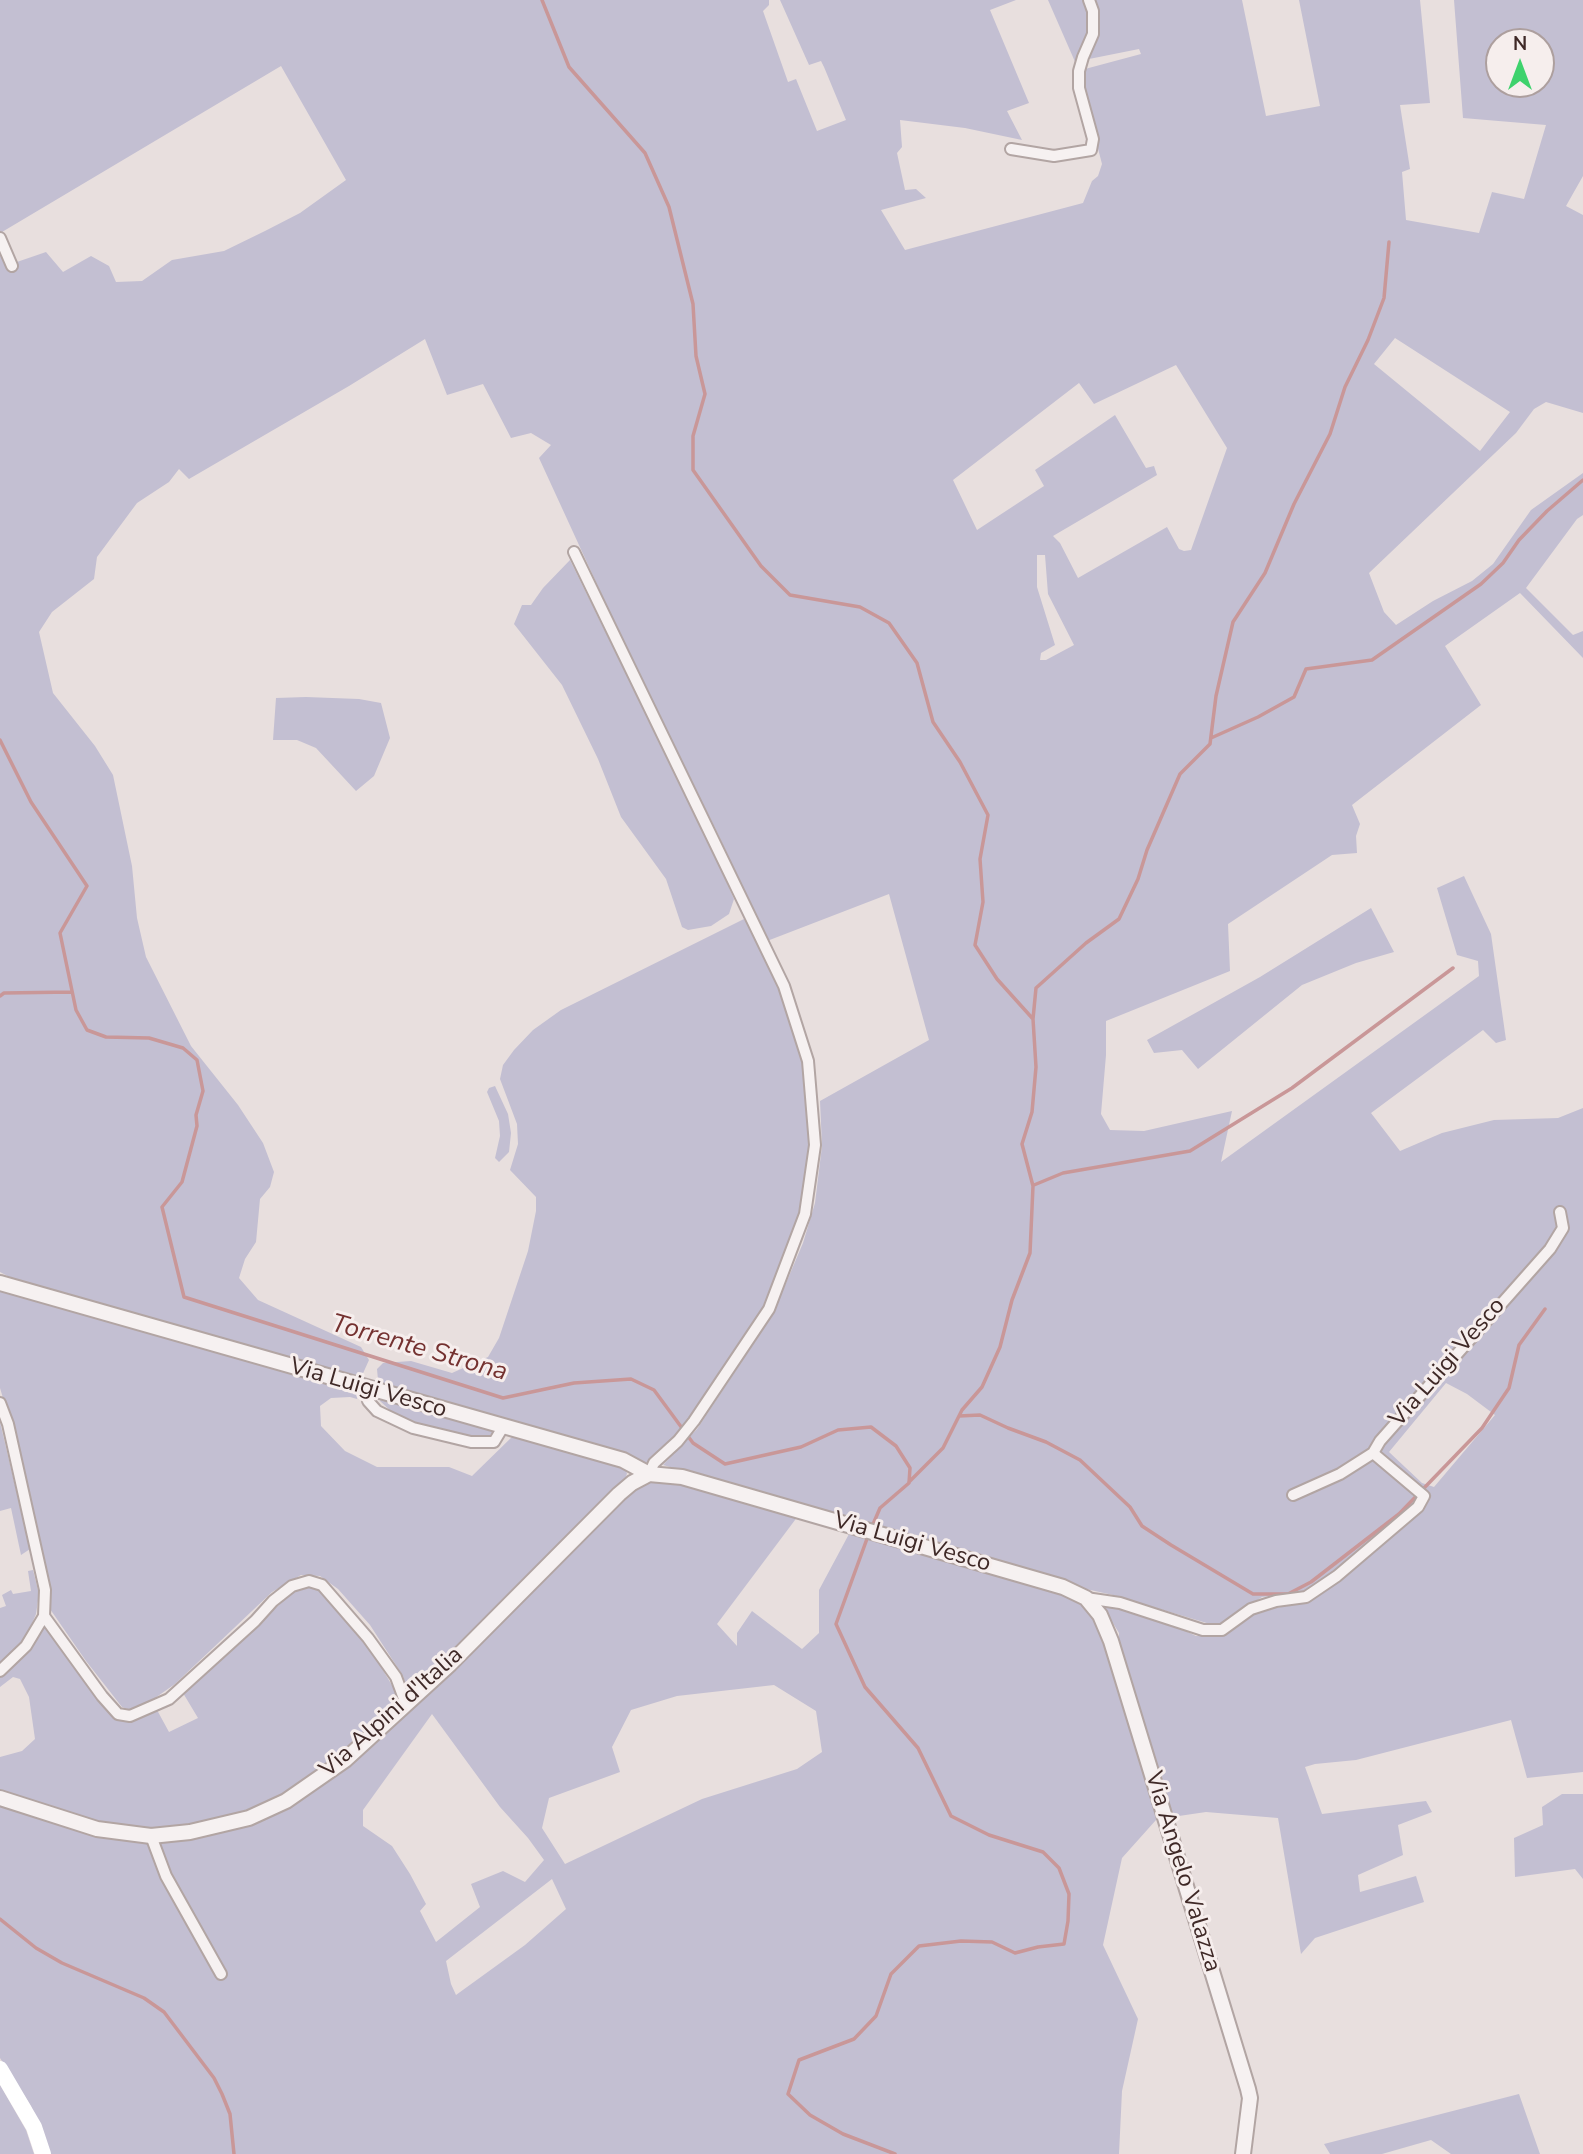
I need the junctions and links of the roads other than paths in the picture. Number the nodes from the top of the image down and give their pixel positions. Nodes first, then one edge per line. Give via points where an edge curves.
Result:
1 (1089, 0) edge
2 (1011, 149) dead end
3 (0, 238) edge
4 (12, 266) dead end
5 (574, 552) dead end
6 (1560, 1212) dead end
7 (0, 1283) edge
8 (369, 1389) junction
9 (0, 1403) edge
10 (503, 1427) junction
11 (1373, 1453) junction
12 (649, 1474) junction
13 (1293, 1495) dead end
14 (1086, 1598) junction
15 (44, 1616) junction
16 (0, 1671) edge
17 (406, 1704) junction
18 (0, 1798) edge
19 (152, 1836) junction
20 (221, 1974) dead end
21 (0, 2069) edge
22 (43, 2154) edge
23 (1244, 2154) edge

1 - 2 street via 1093,34 1081,64 1079,88 1093,139 1091,150 1054,156
3 - 4 street
5 - 12 street via 784,986 808,1061 814,1144 805,1214 768,1309 694,1421 653,1463
6 - 11 street, Via Luigi Vesco via 1563,1228 1550,1249
7 - 8 street, Via Luigi Vesco
8 - 10 street, Via Luigi Vesco
8 - 10 street via 368,1401 377,1411 413,1428 471,1442 494,1441
9 - 15 street via 44,1590
10 - 12 street, Via Luigi Vesco via 623,1460
11 - 13 street
11 - 14 street, Via Luigi Vesco via 1424,1496 1418,1507 1306,1597 1251,1609 1222,1629 1203,1630 1120,1603
12 - 14 street, Via Luigi Vesco via 682,1478 850,1525 1063,1587
12 - 17 street, Via Alpini d'Italia via 620,1494
14 - 23 street, Via Angelo Valazza via 1100,1615 1111,1642 1248,2089
15 - 16 street via 26,1646
15 - 17 street via 102,1696 118,1714 130,1716 169,1699 273,1601 292,1586 309,1581 322,1585 360,1628 396,1677
17 - 19 street, Via Alpini d'Italia via 345,1759 286,1801 249,1818
18 - 19 street, Via Alpini d'Italia via 97,1829
19 - 20 street via 166,1876
21 - 22 main road via 34,2127

